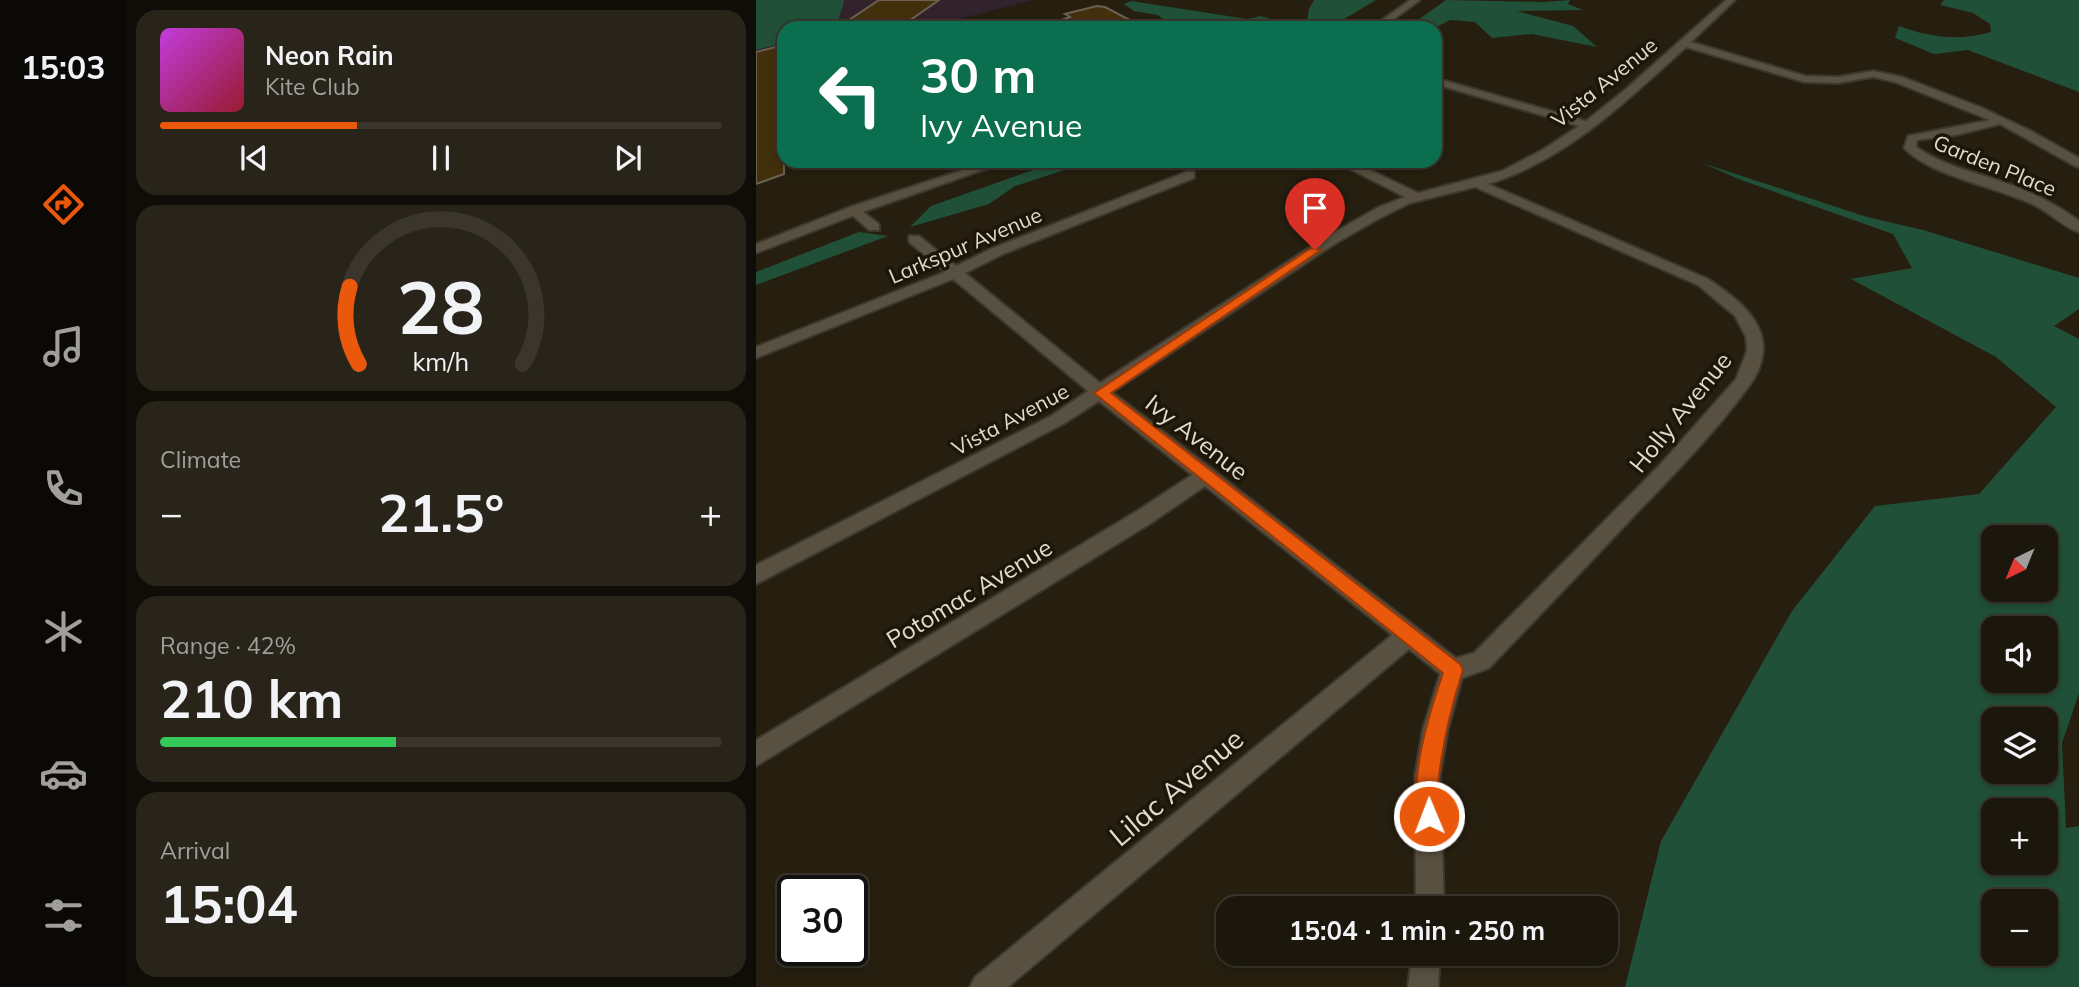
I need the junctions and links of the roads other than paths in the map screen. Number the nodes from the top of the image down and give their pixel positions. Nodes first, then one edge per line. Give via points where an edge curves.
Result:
1 (1416, 0) edge
2 (1731, 0) edge
3 (1386, 21) edge
4 (1683, 43) junction
5 (1442, 83) edge
6 (2000, 121) junction
7 (1589, 125) junction
8 (2079, 163) edge
9 (981, 168) edge
10 (1356, 168) edge
11 (1190, 175) dead end
12 (1478, 184) junction
13 (1416, 197) junction
14 (855, 210) junction
15 (874, 227) dead end
16 (2079, 228) edge
17 (914, 239) dead end
18 (756, 248) edge
19 (953, 273) junction
20 (756, 353) edge
21 (1101, 393) junction
22 (1207, 475) junction
23 (756, 575) edge
24 (1408, 636) junction
25 (1454, 670) junction
26 (756, 754) edge
27 (1431, 896) edge
28 (1425, 966) edge
29 (985, 987) edge
30 (1423, 987) edge

1 - 3 street
2 - 4 street, Vista Avenue
4 - 6 street, Garden Place via 1804,79 1885,75
4 - 7 street, Vista Avenue
5 - 7 street
6 - 8 street, Garden Place
6 - 16 street, Garden Place via 1912,138 1910,148 1927,162 2045,204
7 - 12 street, Vista Avenue via 1535,159
9 - 14 street
10 - 13 street
11 - 19 street, Larkspur Avenue
12 - 13 street, Vista Avenue
12 - 25 street, Holly Avenue via 1718,291 1742,313 1756,352 1743,382 1666,471 1481,661
13 - 21 street, Vista Avenue via 1331,240
14 - 15 street
14 - 18 street
17 - 19 street, Ivy Avenue
19 - 20 street, Larkspur Avenue
19 - 21 street, Ivy Avenue
21 - 22 street, Ivy Avenue
21 - 23 street, Vista Avenue
22 - 24 street, Ivy Avenue
22 - 26 street, Potomac Avenue
24 - 25 street, Ivy Avenue
24 - 29 street, Lilac Avenue
25 - 27 street via 1443,702 1427,788
28 - 30 street

